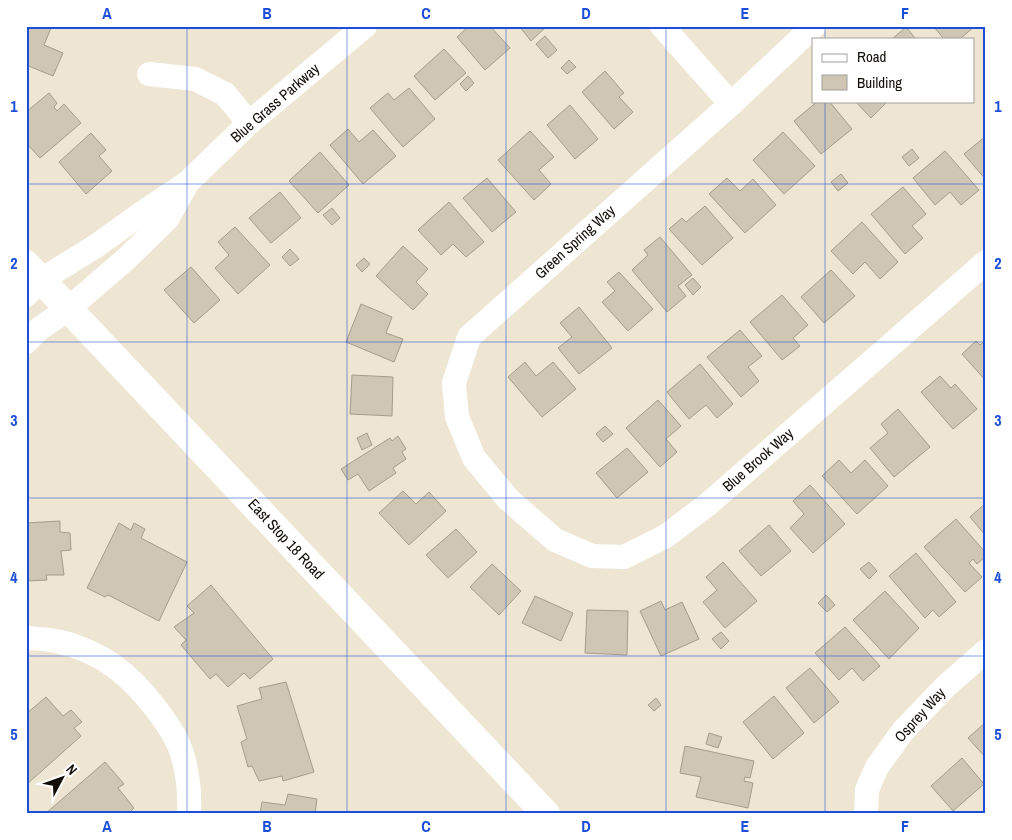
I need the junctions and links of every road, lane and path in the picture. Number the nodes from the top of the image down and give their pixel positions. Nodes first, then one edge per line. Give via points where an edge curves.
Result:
1 (365, 26) edge
2 (662, 26) edge
3 (814, 26) edge
4 (149, 74) dead end
5 (731, 104) junction
6 (249, 123) junction
7 (187, 183) junction
8 (986, 262) edge
9 (31, 279) edge
10 (68, 309) junction
11 (26, 342) edge
12 (508, 499) joint
13 (26, 638) edge
14 (986, 651) edge
15 (188, 814) edge
16 (546, 814) edge
17 (866, 814) edge

1 - 6 street, Blue Grass Parkway
2 - 5 street
3 - 5 street, Green Spring Way
4 - 6 street via 195,79 225,94
5 - 12 street, Green Spring Way via 469,337 454,383 457,417 474,458
6 - 7 street, Blue Grass Parkway
7 - 9 street, Blue Grass Parkway via 96,246
7 - 10 street, Blue Grass Parkway via 166,219
8 - 12 street, Blue Brook Way via 706,505 666,536 624,557 592,556 554,540
9 - 10 street, East Stop 18 Road
10 - 11 street, Blue Grass Parkway
10 - 16 street, East Stop 18 Road
13 - 15 street via 61,642 80,649 115,667 129,679 159,713 183,756
14 - 17 street, Osprey Way via 946,686 903,731 877,767 867,790

